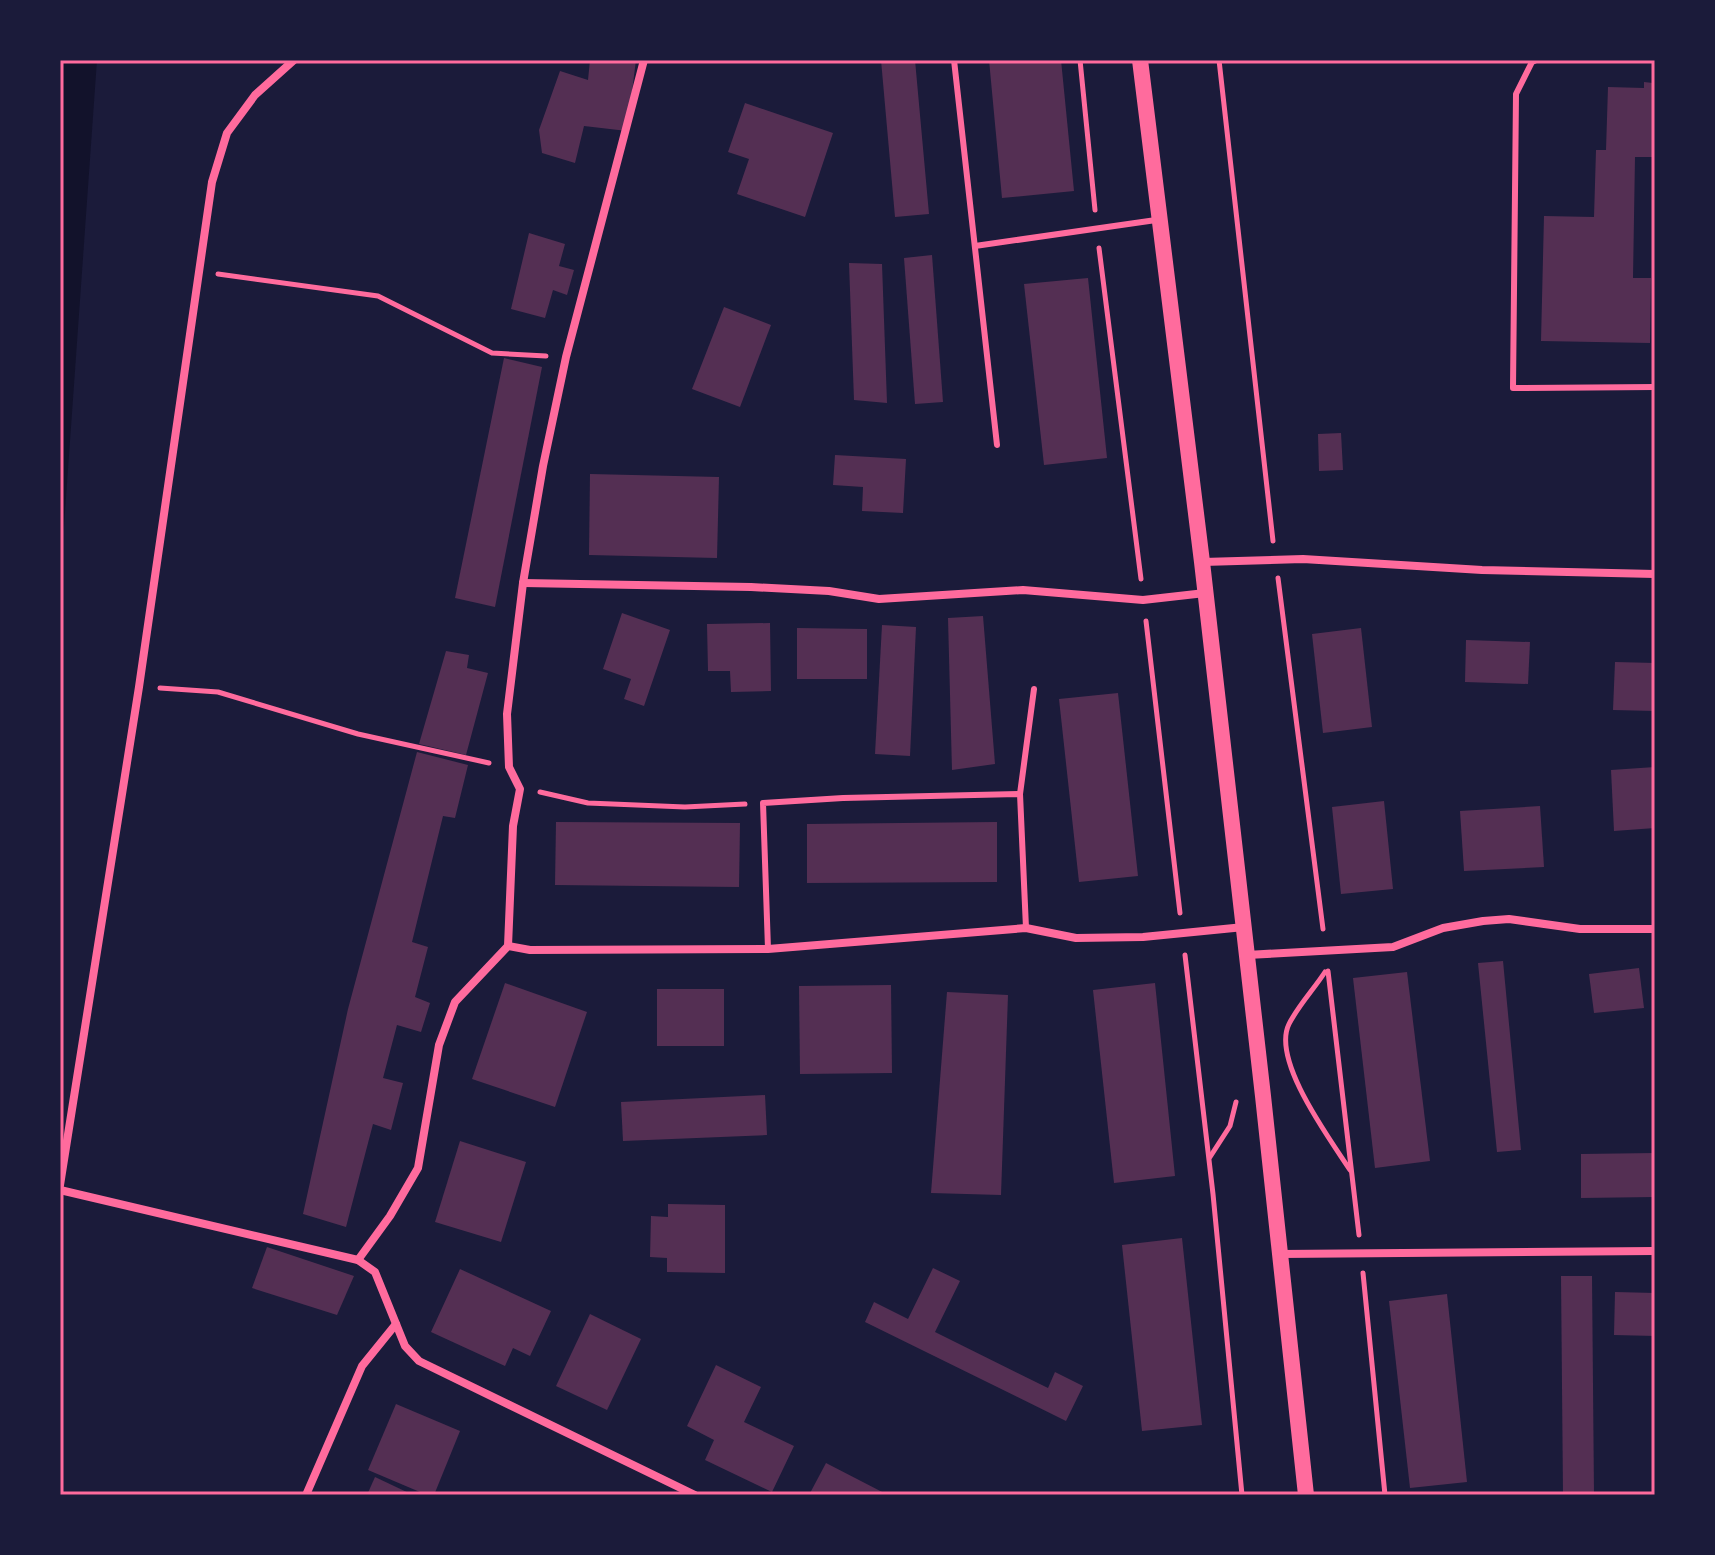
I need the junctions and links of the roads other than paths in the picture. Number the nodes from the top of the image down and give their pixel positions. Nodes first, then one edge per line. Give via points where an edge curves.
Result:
1 (294, 60) edge
2 (644, 60) edge
3 (954, 60) edge
4 (1140, 60) edge
5 (1536, 60) edge
6 (1160, 219) junction
7 (975, 246) junction
8 (1655, 387) edge
9 (997, 445) dead end
10 (1202, 562) junction
11 (1655, 574) edge
12 (523, 583) junction
13 (1205, 593) junction
14 (1034, 689) dead end
15 (1020, 794) junction
16 (1244, 927) junction
17 (1026, 928) junction
18 (1655, 929) edge
19 (508, 946) junction
20 (768, 949) junction
21 (1247, 955) junction
22 (60, 1187) edge
23 (1655, 1251) edge
24 (1279, 1254) junction
25 (358, 1260) junction
26 (396, 1324) junction
27 (306, 1495) edge
28 (695, 1495) edge
29 (1306, 1495) edge

1 - 22 street via 255,95 227,133 212,182
2 - 12 street via 566,357
3 - 7 lane
4 - 6 main road
5 - 8 lane via 1516,94 1513,388
6 - 7 lane
6 - 10 main road
7 - 9 lane
10 - 11 street via 1303,559
10 - 13 main road
12 - 13 street via 751,587 879,599 1023,590 1143,600
12 - 19 street via 507,714 509,767 520,789 513,826
13 - 16 main road
14 - 15 lane
15 - 17 lane
15 - 20 lane via 763,803
16 - 17 street via 1076,938
16 - 21 main road
17 - 20 street
18 - 21 street via 1580,929 1509,919 1443,928 1393,947
19 - 20 street
19 - 25 street via 455,1002 439,1045 418,1168
21 - 24 main road
22 - 25 street
23 - 24 street
24 - 29 main road
25 - 26 street via 375,1272
26 - 27 street via 362,1366
26 - 28 street via 419,1361

